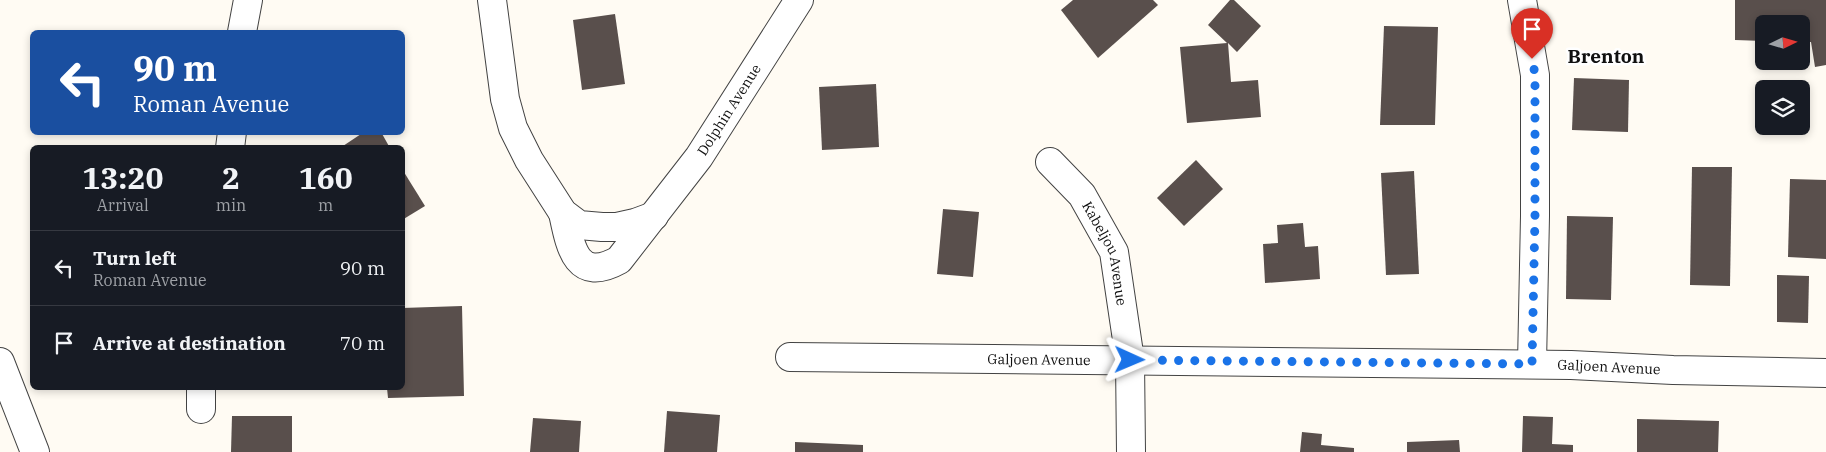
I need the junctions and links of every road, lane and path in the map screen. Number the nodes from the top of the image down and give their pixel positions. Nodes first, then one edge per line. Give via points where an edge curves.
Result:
1 (248, 0) edge
2 (492, 0) edge
3 (799, 0) edge
4 (1522, 0) edge
5 (242, 30) edge
6 (1050, 162) dead end
7 (563, 213) junction
8 (654, 216) junction
9 (790, 357) dead end
10 (1130, 360) junction
11 (0, 362) edge
12 (1532, 364) junction
13 (1826, 373) edge
14 (35, 452) edge
15 (1131, 452) edge

1 - 5 street
2 - 7 street, Dolphin Avenue via 505,100 513,128
3 - 8 street, Dolphin Avenue via 698,157
4 - 12 street via 1535,74
6 - 10 street, Kabeljou Avenue via 1082,195 1114,252
7 - 8 street, Dolphin Avenue via 579,224 602,228
7 - 8 street, Dolphin Avenue via 569,243 577,257 590,267 601,268 619,260
9 - 10 street, Galjoen Avenue
10 - 12 street, Galjoen Avenue
10 - 15 street, Kabeljou Avenue
11 - 14 street
12 - 13 street, Galjoen Avenue

